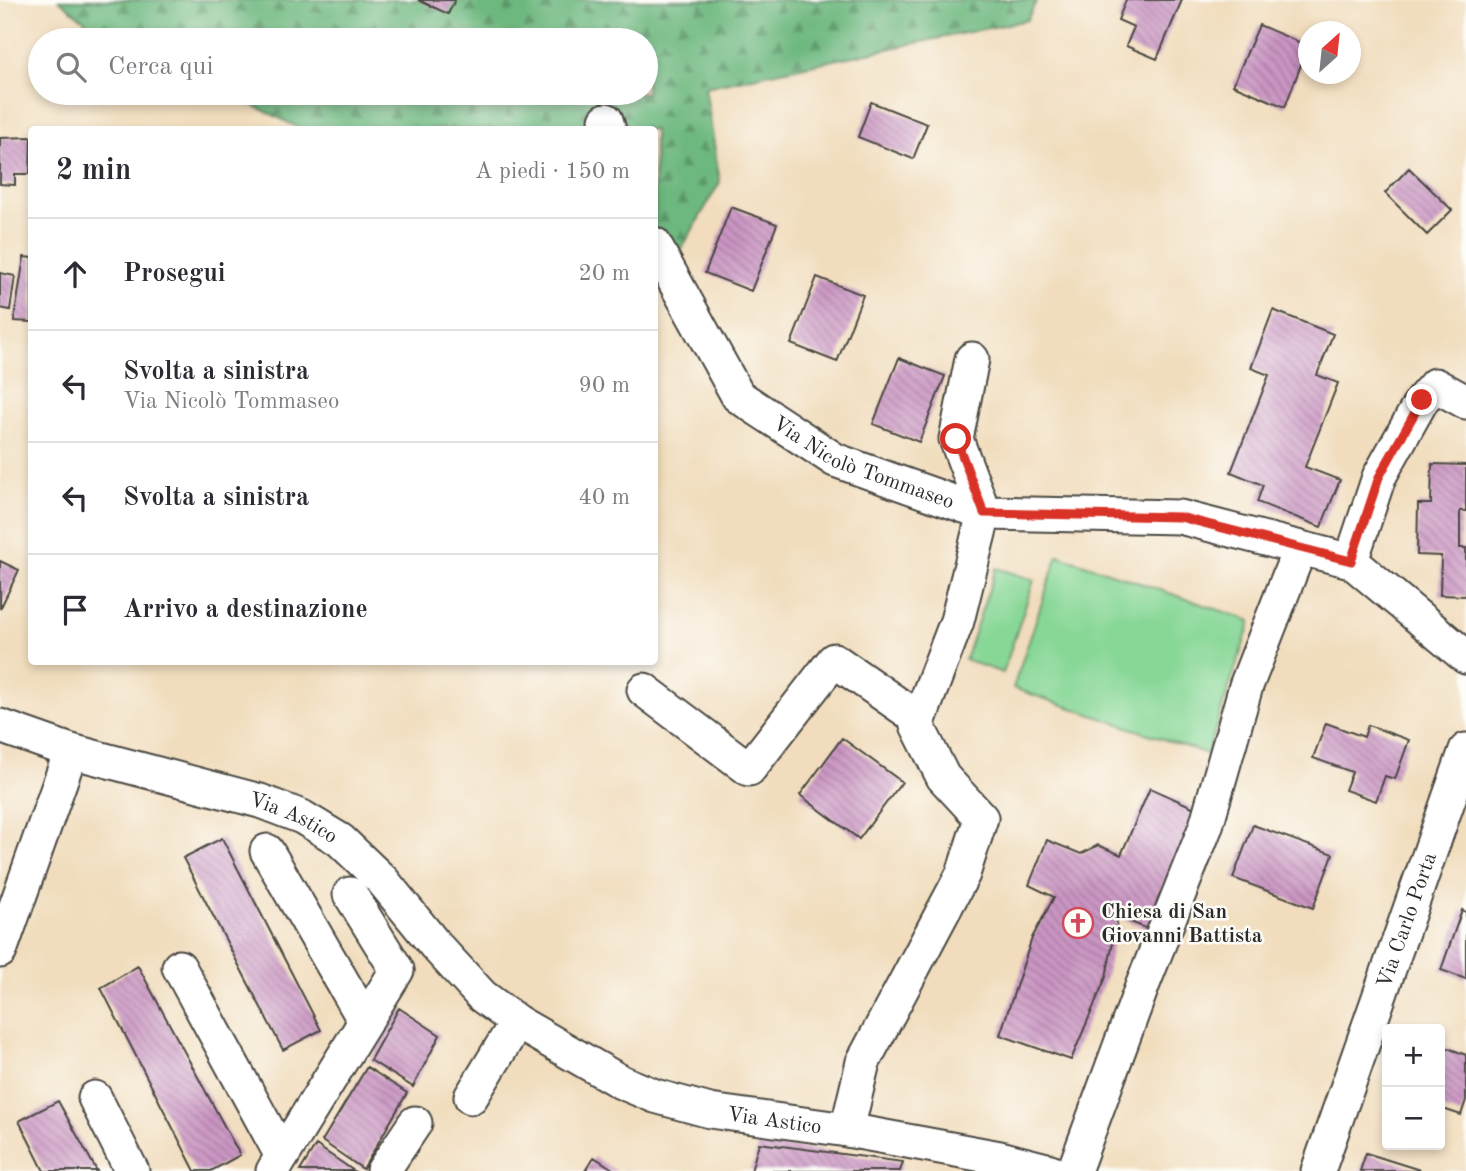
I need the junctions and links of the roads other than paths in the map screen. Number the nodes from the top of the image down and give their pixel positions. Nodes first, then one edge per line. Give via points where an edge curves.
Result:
1 (658, 251) edge
2 (972, 359) dead end
3 (1466, 402) edge
4 (984, 513) junction
5 (1300, 548) junction
6 (1351, 561) junction
7 (1466, 657) edge
8 (644, 690) dead end
9 (919, 719) junction
10 (0, 726) edge
11 (1466, 750) edge
12 (71, 751) junction
13 (267, 850) dead end
14 (350, 894) dead end
15 (0, 951) edge
16 (179, 967) dead end
17 (365, 1021) junction
18 (517, 1023) junction
19 (471, 1097) dead end
20 (95, 1098) dead end
21 (415, 1123) dead end
22 (847, 1130) junction
23 (278, 1163) edge
24 (132, 1171) edge
25 (383, 1171) edge
26 (1050, 1171) edge
27 (1074, 1171) edge
28 (1318, 1171) edge

1 - 4 street, Via Nicolò Tommaseo via 738,396 835,460
2 - 4 street via 956,439
3 - 6 street via 1435,385 1422,400 1379,477
4 - 5 street, Via Nicolò Tommaseo via 1180,517
4 - 9 street via 957,621
5 - 6 street, Via Nicolò Tommaseo
5 - 27 street via 1247,686 1206,827
6 - 7 street, Via Nicolò Tommaseo
8 - 9 street via 749,769 834,660
9 - 22 street via 917,725 943,776 981,818 963,874 863,1062
10 - 12 street, Via Astico
11 - 28 street, Via Carlo Porta
12 - 15 street
12 - 18 street, Via Astico via 260,801 321,828 383,881 482,996
13 - 17 street
14 - 17 street via 397,970
16 - 23 street
17 - 23 street
18 - 19 street
18 - 22 street, Via Astico via 621,1082 655,1096 710,1111
20 - 24 street
21 - 25 street
22 - 26 street, Via Astico

